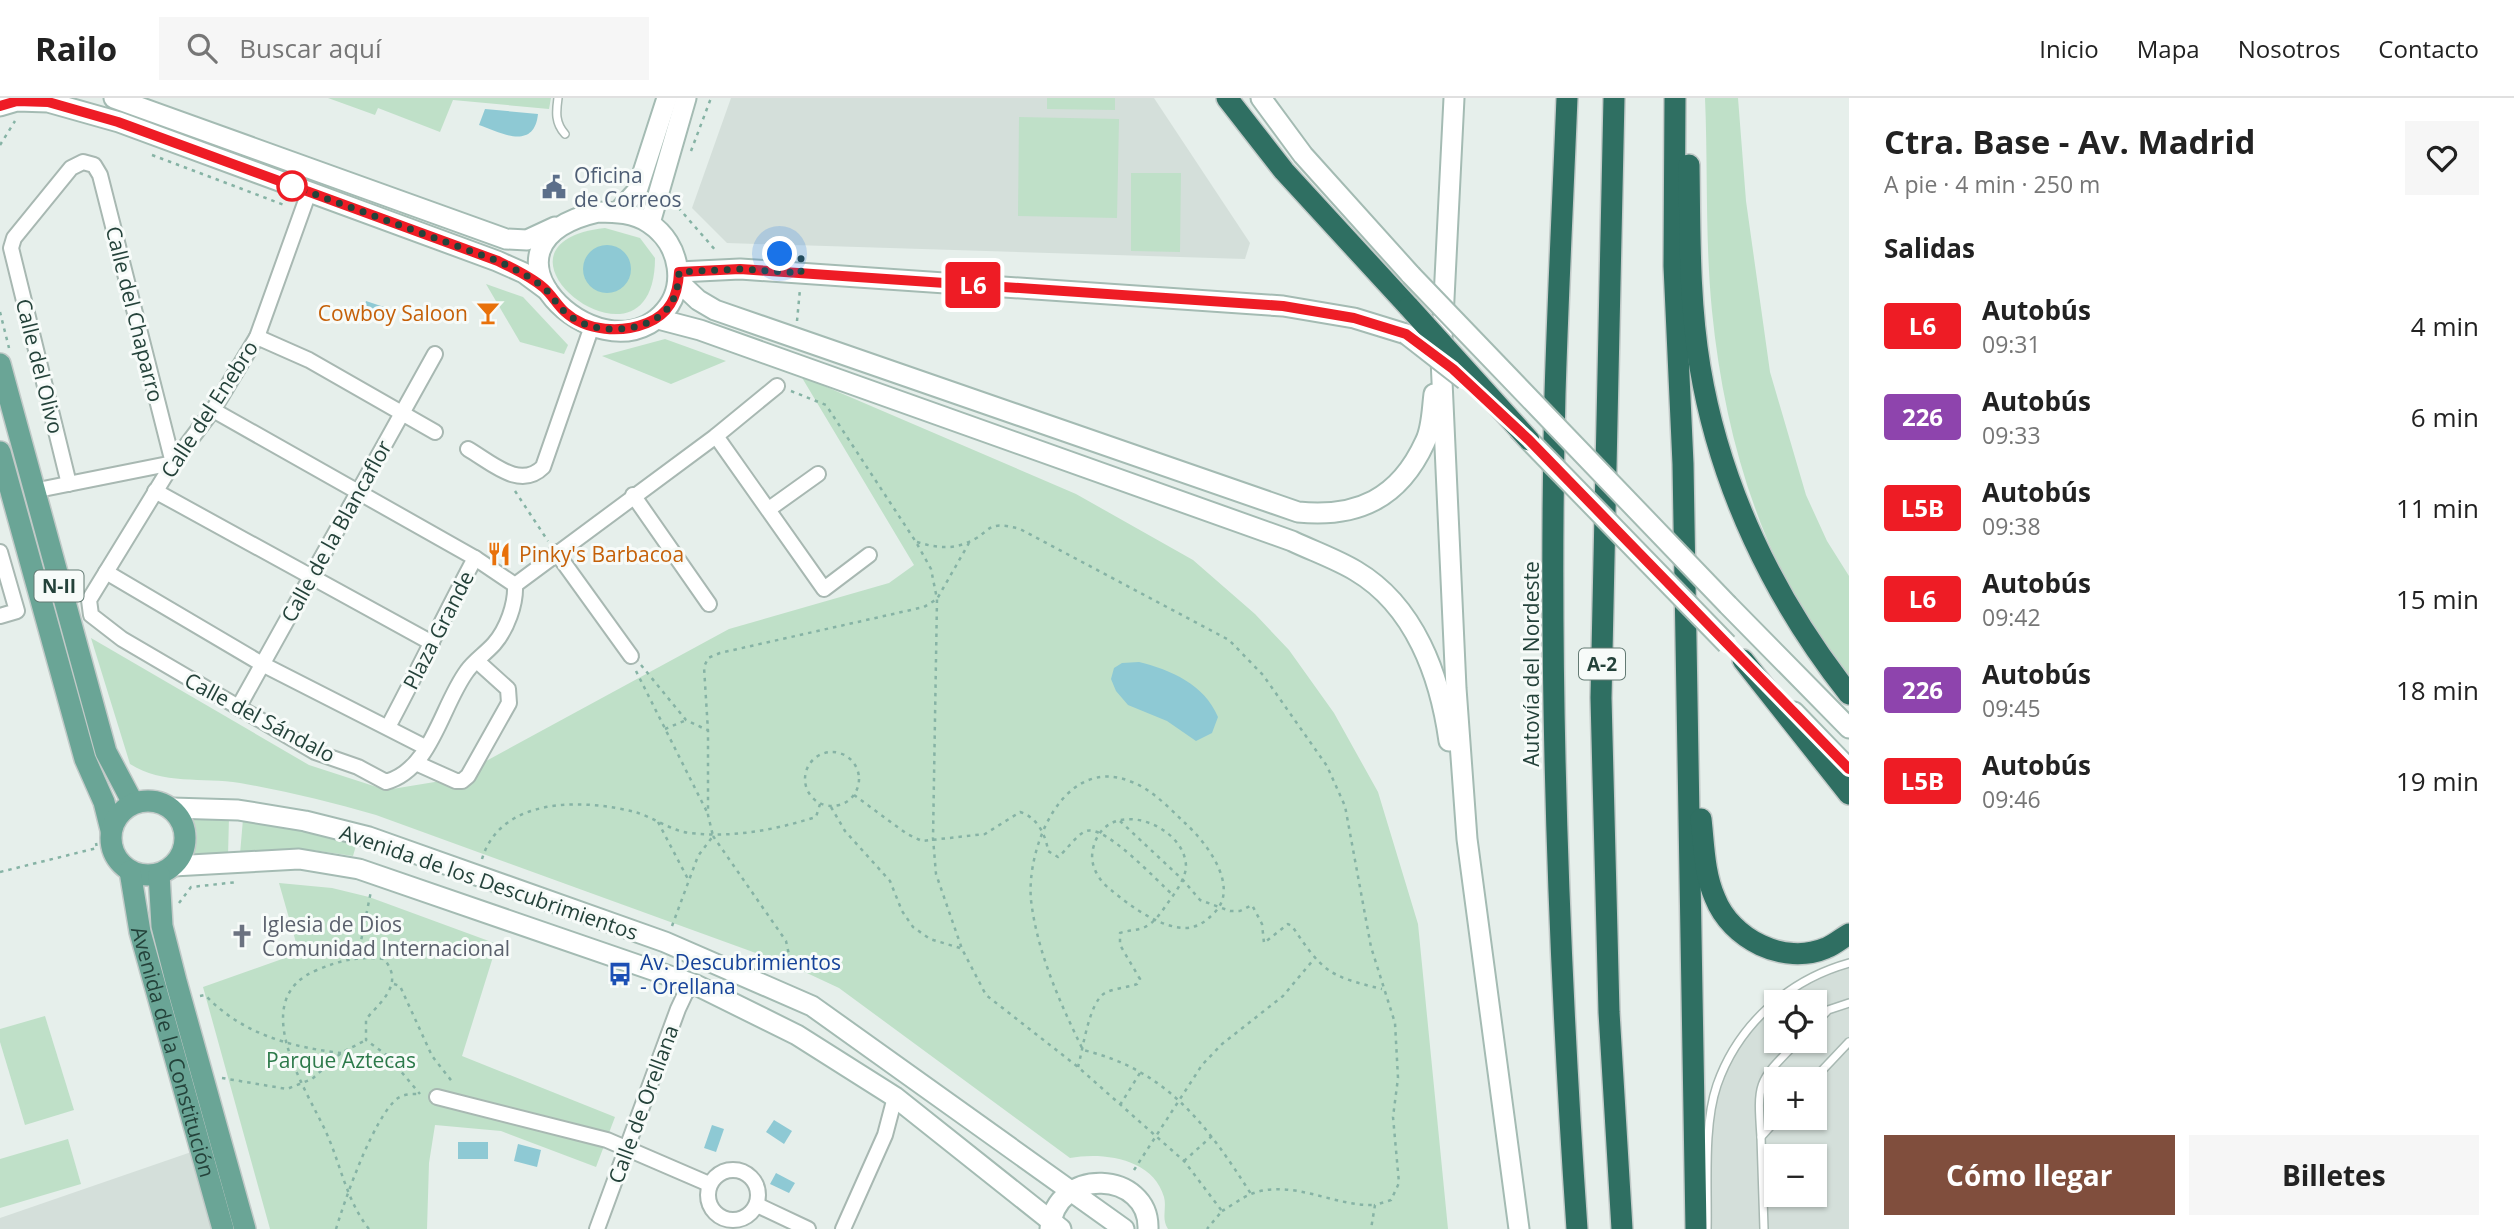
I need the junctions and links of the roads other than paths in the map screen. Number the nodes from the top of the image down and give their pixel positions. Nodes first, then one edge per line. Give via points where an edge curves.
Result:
1 (114, 98) edge
2 (558, 98) edge
3 (667, 98) edge
4 (686, 98) edge
5 (1227, 98) edge
6 (1261, 98) edge
7 (1454, 98) edge
8 (1567, 98) edge
9 (1614, 98) edge
10 (1675, 98) edge
11 (1687, 98) edge
12 (0, 106) edge
13 (565, 134) dead end
14 (94, 166) joint
15 (309, 192) junction
16 (618, 212) junction
17 (650, 223) junction
18 (555, 227) junction
19 (679, 277) junction
20 (547, 290) junction
21 (658, 318) junction
22 (592, 326) junction
23 (257, 337) junction
24 (435, 354) dead end
25 (1441, 359) junction
26 (0, 364) edge
27 (777, 386) road end
28 (213, 410) junction
29 (402, 414) junction
30 (435, 432) dead end
31 (716, 436) junction
32 (1529, 440) junction
33 (468, 449) dead end
34 (0, 452) edge
35 (173, 463) junction
36 (818, 474) dead end
37 (3, 477) edge
38 (69, 484) junction
39 (33, 491) junction
40 (155, 491) junction
41 (358, 492) junction
42 (633, 495) junction
43 (769, 509) junction
44 (0, 552) edge
45 (556, 552) junction
46 (869, 555) dead end
47 (475, 558) junction
48 (106, 572) junction
49 (311, 576) junction
50 (515, 585) junction
51 (709, 604) dead end
52 (91, 615) joint
53 (0, 616) edge
54 (432, 643) junction
55 (631, 656) road end
56 (1744, 660) junction
57 (477, 661) junction
58 (262, 664) junction
59 (1849, 694) edge
60 (1686, 695) junction
61 (237, 708) junction
62 (388, 727) junction
63 (1849, 728) edge
64 (425, 747) junction
65 (416, 763) junction
66 (1849, 769) edge
67 (1849, 794) edge
68 (133, 803) junction
69 (172, 808) junction
70 (103, 835) junction
71 (1466, 839) junction
72 (166, 870) junction
73 (130, 871) junction
74 (1849, 934) edge
75 (1849, 963) edge
76 (696, 985) junction
77 (1849, 1003) edge
78 (1827, 1011) edge
79 (1849, 1042) edge
80 (1787, 1053) edge
81 (1825, 1067) edge
82 (437, 1097) road end
83 (895, 1097) junction
84 (1767, 1130) edge
85 (1761, 1137) junction
86 (626, 1146) junction
87 (709, 1184) junction
88 (1070, 1191) junction
89 (757, 1205) junction
90 (1054, 1226) edge
91 (222, 1229) edge
92 (245, 1229) edge
93 (597, 1229) edge
94 (808, 1229) edge
95 (843, 1229) edge
96 (1124, 1229) edge
97 (1148, 1229) edge
98 (1517, 1229) edge
99 (1577, 1229) edge
100 (1622, 1229) edge
101 (1696, 1229) edge
102 (1707, 1229) edge
103 (1764, 1229) edge

1 - 18 street via 506,239 527,240
2 - 13 lane via 556,113
3 - 16 street via 637,191
4 - 17 street
5 - 32 highway, bridge via 1284,171
6 - 63 street, bridge via 1303,155 1411,275
7 - 25 street
8 - 99 highway, Autovía del Nordeste / A-2 via 1555,395 1555,697 1562,1014
9 - 100 highway, A-2 via 1601,698 1609,1012
10 - 60 highway via 1674,266
11 - 59 highway via 1690,267 1700,367 1720,452 1747,526 1780,596
12 - 15 street via 17,101 48,102 118,122
14 - 35 street, Calle del Chaparro
14 - 38 street, Calle del Olivo via 83,162 71,168 14,238 11,248
15 - 20 street via 498,261
15 - 23 street, Calle del Enebro
16 - 17 street
16 - 18 street via 571,218
17 - 19 street via 674,254
18 - 20 street via 541,250 539,268
19 - 21 street via 673,303
19 - 25 street via 698,300 715,310 1298,512 1326,515 1363,508 1405,474 1426,441
19 - 32 street, bridge via 740,269 1283,306 1354,318 1406,334 1453,369
20 - 22 street via 568,315
21 - 22 street via 634,328
21 - 71 street via 1292,541 1356,571 1392,599 1422,643 1439,688 1453,788
22 - 33 street via 543,467 534,476 517,478
23 - 28 street, Calle del Enebro
23 - 29 street via 309,360
24 - 29 street, Calle de la Blancaflor
25 - 71 street
26 - 39 main road, N-II
27 - 31 street
28 - 35 street, Calle del Enebro
28 - 41 street
29 - 30 street
29 - 41 street, Calle de la Blancaflor
31 - 42 street
31 - 43 street
32 - 56 street, bridge
34 - 37 main road, N-II
35 - 38 street
35 - 40 street, Calle del Enebro
36 - 43 street
37 - 70 main road, N-II via 85,759 104,802
38 - 39 street
39 - 68 main road, N-II via 106,752
40 - 48 street, Calle del Enebro
40 - 49 street
41 - 47 street
41 - 49 street, Calle de la Blancaflor
42 - 45 street
42 - 51 street
43 - 46 street via 824,589
44 - 53 street via 17,611
45 - 50 street
45 - 55 street
47 - 50 street, Plaza Grande
47 - 54 street, Plaza Grande
48 - 52 street, Calle del Enebro via 89,600
48 - 58 street
49 - 54 street
49 - 58 street, Calle de la Blancaflor
50 - 57 street, Plaza Grande via 516,600 496,642
52 - 61 street, Calle del Sándalo via 122,639
54 - 62 street, Plaza Grande
56 - 66 street
56 - 67 highway
57 - 64 street, Plaza Grande
57 - 65 street via 508,690 509,703 468,776 456,781
58 - 61 street, Calle de la Blancaflor
58 - 62 street
60 - 74 highway via 1706,871 1715,900 1732,925 1774,951 1802,954 1827,948
60 - 101 highway
61 - 65 street, Calle del Sándalo via 315,752 386,782 401,778
62 - 64 street
64 - 65 street, Calle del Sándalo
68 - 69 main road via 153,801
68 - 70 main road
69 - 72 main road via 184,825 186,838 184,849
69 - 88 street, Avenida de los Descubrimientos via 238,810 369,837 698,956 827,1014
70 - 73 main road, N-II
71 - 98 street
72 - 73 main road via 143,875
72 - 76 street, Avenida de los Descubrimientos via 299,859 359,869
72 - 92 main road, Avenida de la Constitución via 162,926
73 - 91 main road, Avenida de la Constitución / N-II via 140,932
75 - 102 lane via 1795,986 1759,1015 1734,1048 1716,1087 1709,1139
76 - 83 street, Avenida de los Descubrimientos via 804,1039
76 - 86 street, Calle de Orellana via 686,992 678,1010
77 - 78 lane
79 - 81 lane
80 - 85 lane via 1761,1082
82 - 86 street
83 - 90 street, Avenida de los Descubrimientos
83 - 95 street via 885,1135
84 - 85 lane
85 - 103 lane
86 - 87 street
86 - 93 street, Calle de Orellana
87 - 89 street via 721,1171 743,1170 757,1185
87 - 89 street via 709,1206 723,1219 742,1219
88 - 90 street, Avenida de los Descubrimientos via 1057,1205
88 - 96 street, Avenida de los Descubrimientos
88 - 97 street via 1084,1184 1108,1183 1126,1190 1140,1204
89 - 94 street

